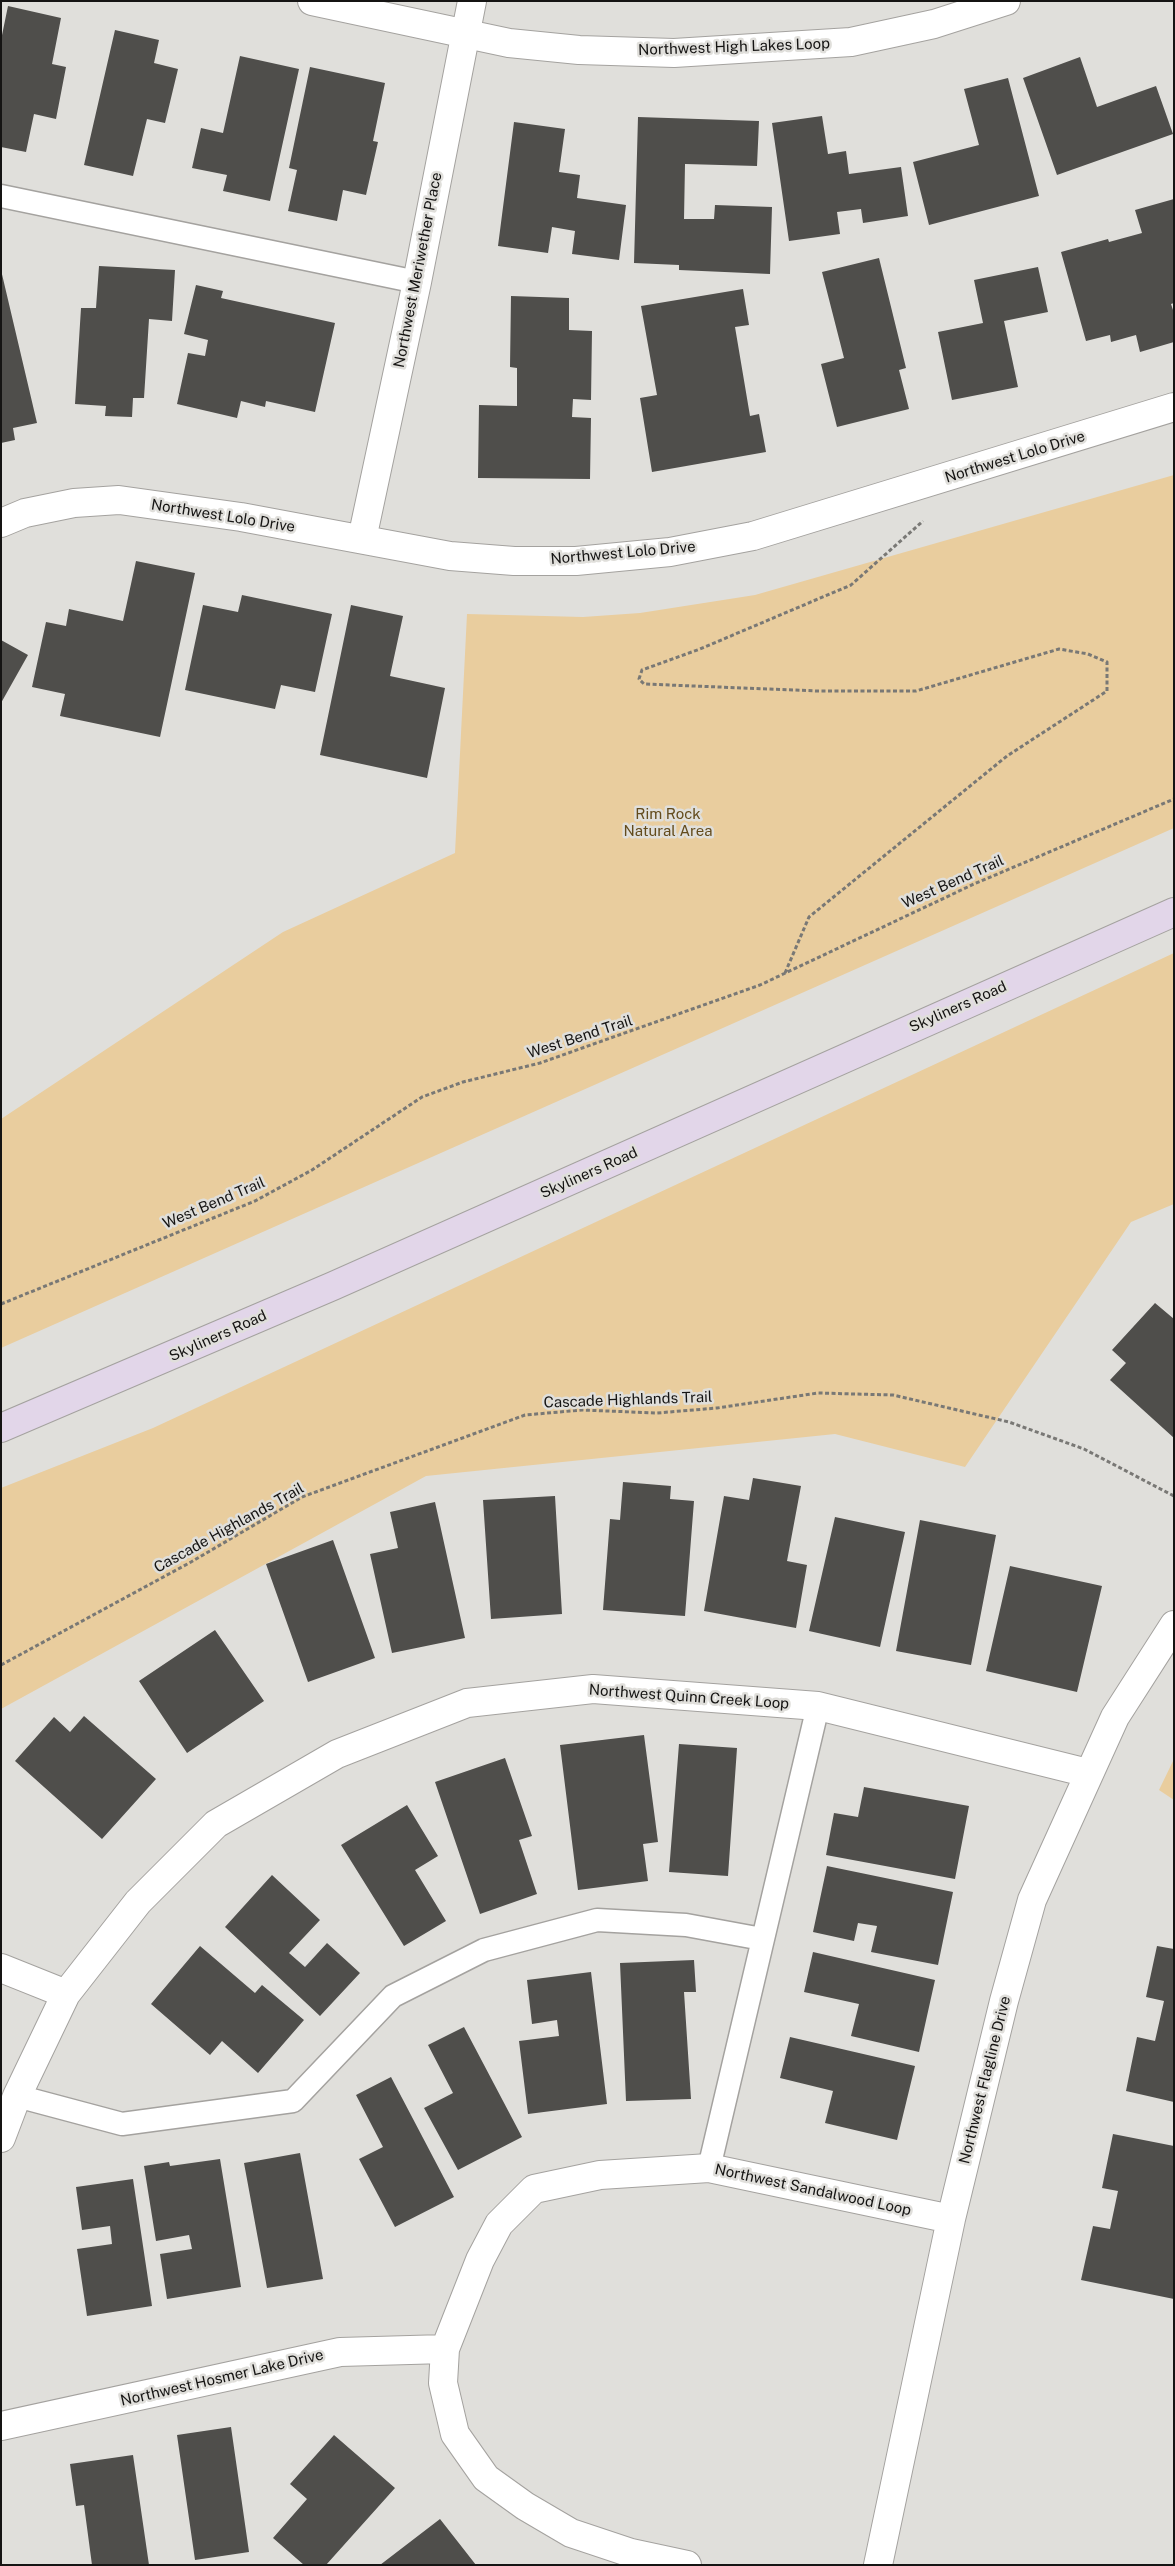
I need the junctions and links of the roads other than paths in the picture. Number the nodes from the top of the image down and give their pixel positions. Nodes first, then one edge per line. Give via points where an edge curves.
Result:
1 (312, 1) edge
2 (472, 1) edge
3 (1006, 1) edge
4 (465, 34) junction
5 (1, 196) edge
6 (417, 282) junction
7 (1174, 408) edge
8 (1, 523) edge
9 (362, 539) junction
10 (1174, 912) edge
11 (1, 1428) edge
12 (1174, 1625) edge
13 (818, 1706) junction
14 (1088, 1773) junction
15 (762, 1939) junction
16 (1, 1968) edge
17 (66, 1994) junction
18 (17, 2096) junction
19 (1, 2138) edge
20 (709, 2168) junction
21 (951, 2219) junction
22 (445, 2349) junction
23 (1, 2426) edge
24 (630, 2559) edge
25 (687, 2565) edge
26 (878, 2565) edge

1 - 4 street, Northwest High Lakes Loop
2 - 4 street, Northwest Meriwether Place
3 - 4 street, Northwest High Lakes Loop via 934,24 842,43 674,53 544,48
4 - 6 street, Northwest Meriwether Place
5 - 6 lane
6 - 9 street, Northwest Meriwether Place
7 - 9 street, Northwest Lolo Drive via 753,536 670,552 576,561 514,561 450,556
8 - 9 street, Northwest Lolo Drive via 25,513 74,502 119,500 241,517
10 - 11 street, Skyliners Road via 342,1282
12 - 14 street, Northwest Flagline Drive via 1115,1718
13 - 14 street, Northwest Quinn Creek Loop
13 - 15 lane
13 - 17 street, Northwest Quinn Creek Loop via 593,1689 467,1704 337,1754 216,1824 138,1902
14 - 21 street, Northwest Flagline Drive via 1032,1900
15 - 18 lane via 686,1925 597,1920 484,1950 392,1996 293,2101 122,2124
15 - 20 lane
16 - 17 street
17 - 18 street, Northwest Quinn Creek Loop
18 - 19 street, Northwest Quinn Creek Loop
20 - 21 street, Northwest Sandalwood Loop
20 - 22 street, Northwest Sandalwood Loop via 600,2175 534,2189 499,2224 480,2260
21 - 26 street, Northwest Flagline Drive
22 - 23 street, Northwest Hosmer Lake Drive via 340,2352
22 - 24 street, Northwest Sandalwood Loop via 444,2383 455,2434 486,2478 571,2533
24 - 25 street, Northwest Sandalwood Loop

